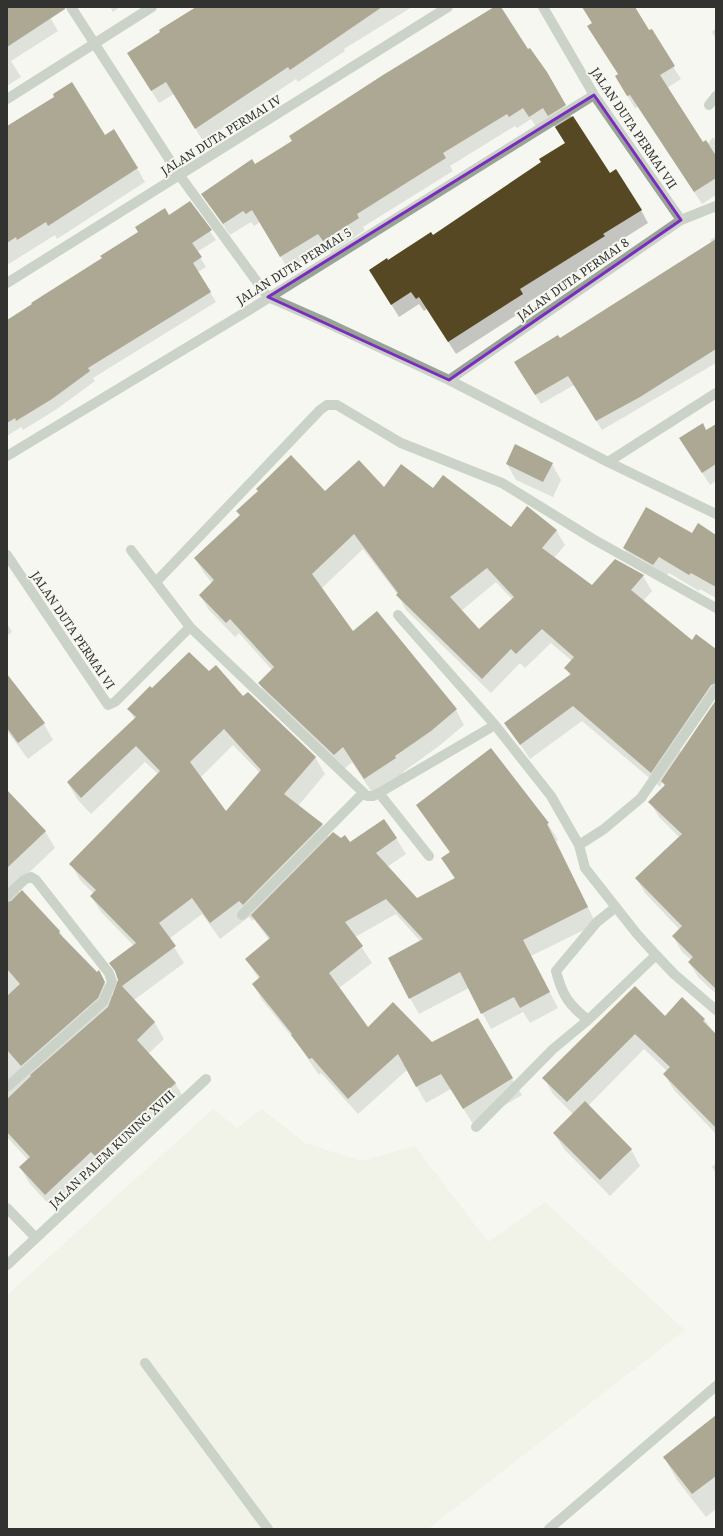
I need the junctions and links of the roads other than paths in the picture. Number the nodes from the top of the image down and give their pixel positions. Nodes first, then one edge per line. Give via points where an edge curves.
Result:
1 (71, 7) edge
2 (152, 7) edge
3 (448, 7) edge
4 (543, 7) edge
5 (95, 44) junction
6 (594, 95) junction
7 (716, 96) edge
8 (7, 100) edge
9 (708, 105) dead end
10 (180, 176) junction
11 (716, 206) edge
12 (681, 220) junction
13 (7, 283) edge
14 (268, 297) junction
15 (449, 380) junction
16 (716, 393) edge
17 (7, 456) edge
18 (608, 462) junction
19 (716, 514) edge
20 (131, 550) dead end
21 (7, 555) edge
22 (156, 582) junction
23 (716, 608) edge
24 (398, 615) dead end
25 (190, 628) junction
26 (716, 689) edge
27 (495, 726) junction
28 (363, 793) junction
29 (379, 793) junction
30 (579, 845) junction
31 (429, 856) dead end
32 (7, 896) edge
33 (616, 907) junction
34 (242, 915) dead end
35 (656, 955) junction
36 (716, 1010) edge
37 (588, 1020) junction
38 (206, 1079) dead end
39 (7, 1087) edge
40 (476, 1127) dead end
41 (7, 1208) edge
42 (35, 1238) junction
43 (7, 1265) edge
44 (145, 1363) dead end
45 (716, 1386) edge
46 (268, 1529) edge
47 (549, 1529) edge

1 - 5 street
2 - 5 street
3 - 10 street, JALAN DUTA PERMAI IV
4 - 6 street, JALAN DUTA PERMAI VII
5 - 8 street
5 - 10 street
6 - 12 street, JALAN DUTA PERMAI VII
6 - 14 street, JALAN DUTA PERMAI 5
7 - 9 street
10 - 13 street, JALAN DUTA PERMAI IV
10 - 14 street
11 - 12 street, JALAN DUTA PERMAI 8
12 - 15 street, JALAN DUTA PERMAI 8
14 - 15 street
14 - 17 street, JALAN DUTA PERMAI 5
15 - 18 street
16 - 18 street
18 - 19 street
20 - 22 street
21 - 25 street, JALAN DUTA PERMAI VI via 108,705 115,702
22 - 23 street via 327,404 337,405 401,443 502,483 593,539
22 - 25 street
24 - 27 street
25 - 28 street
26 - 30 street via 641,798 604,829
27 - 29 street
27 - 30 street via 551,796
28 - 29 street via 373,796
28 - 34 street
29 - 31 street
30 - 33 street via 585,868
32 - 39 street via 24,880 31,877 36,880 109,973 112,982 103,1002
33 - 35 street
33 - 37 street via 597,922 556,971 561,990 573,1008
35 - 36 street
35 - 37 street
37 - 40 street via 553,1049
38 - 42 street, JALAN PALEM KUNING XVIII
41 - 42 street
42 - 43 street, JALAN PALEM KUNING XVIII
44 - 46 street
45 - 47 street

